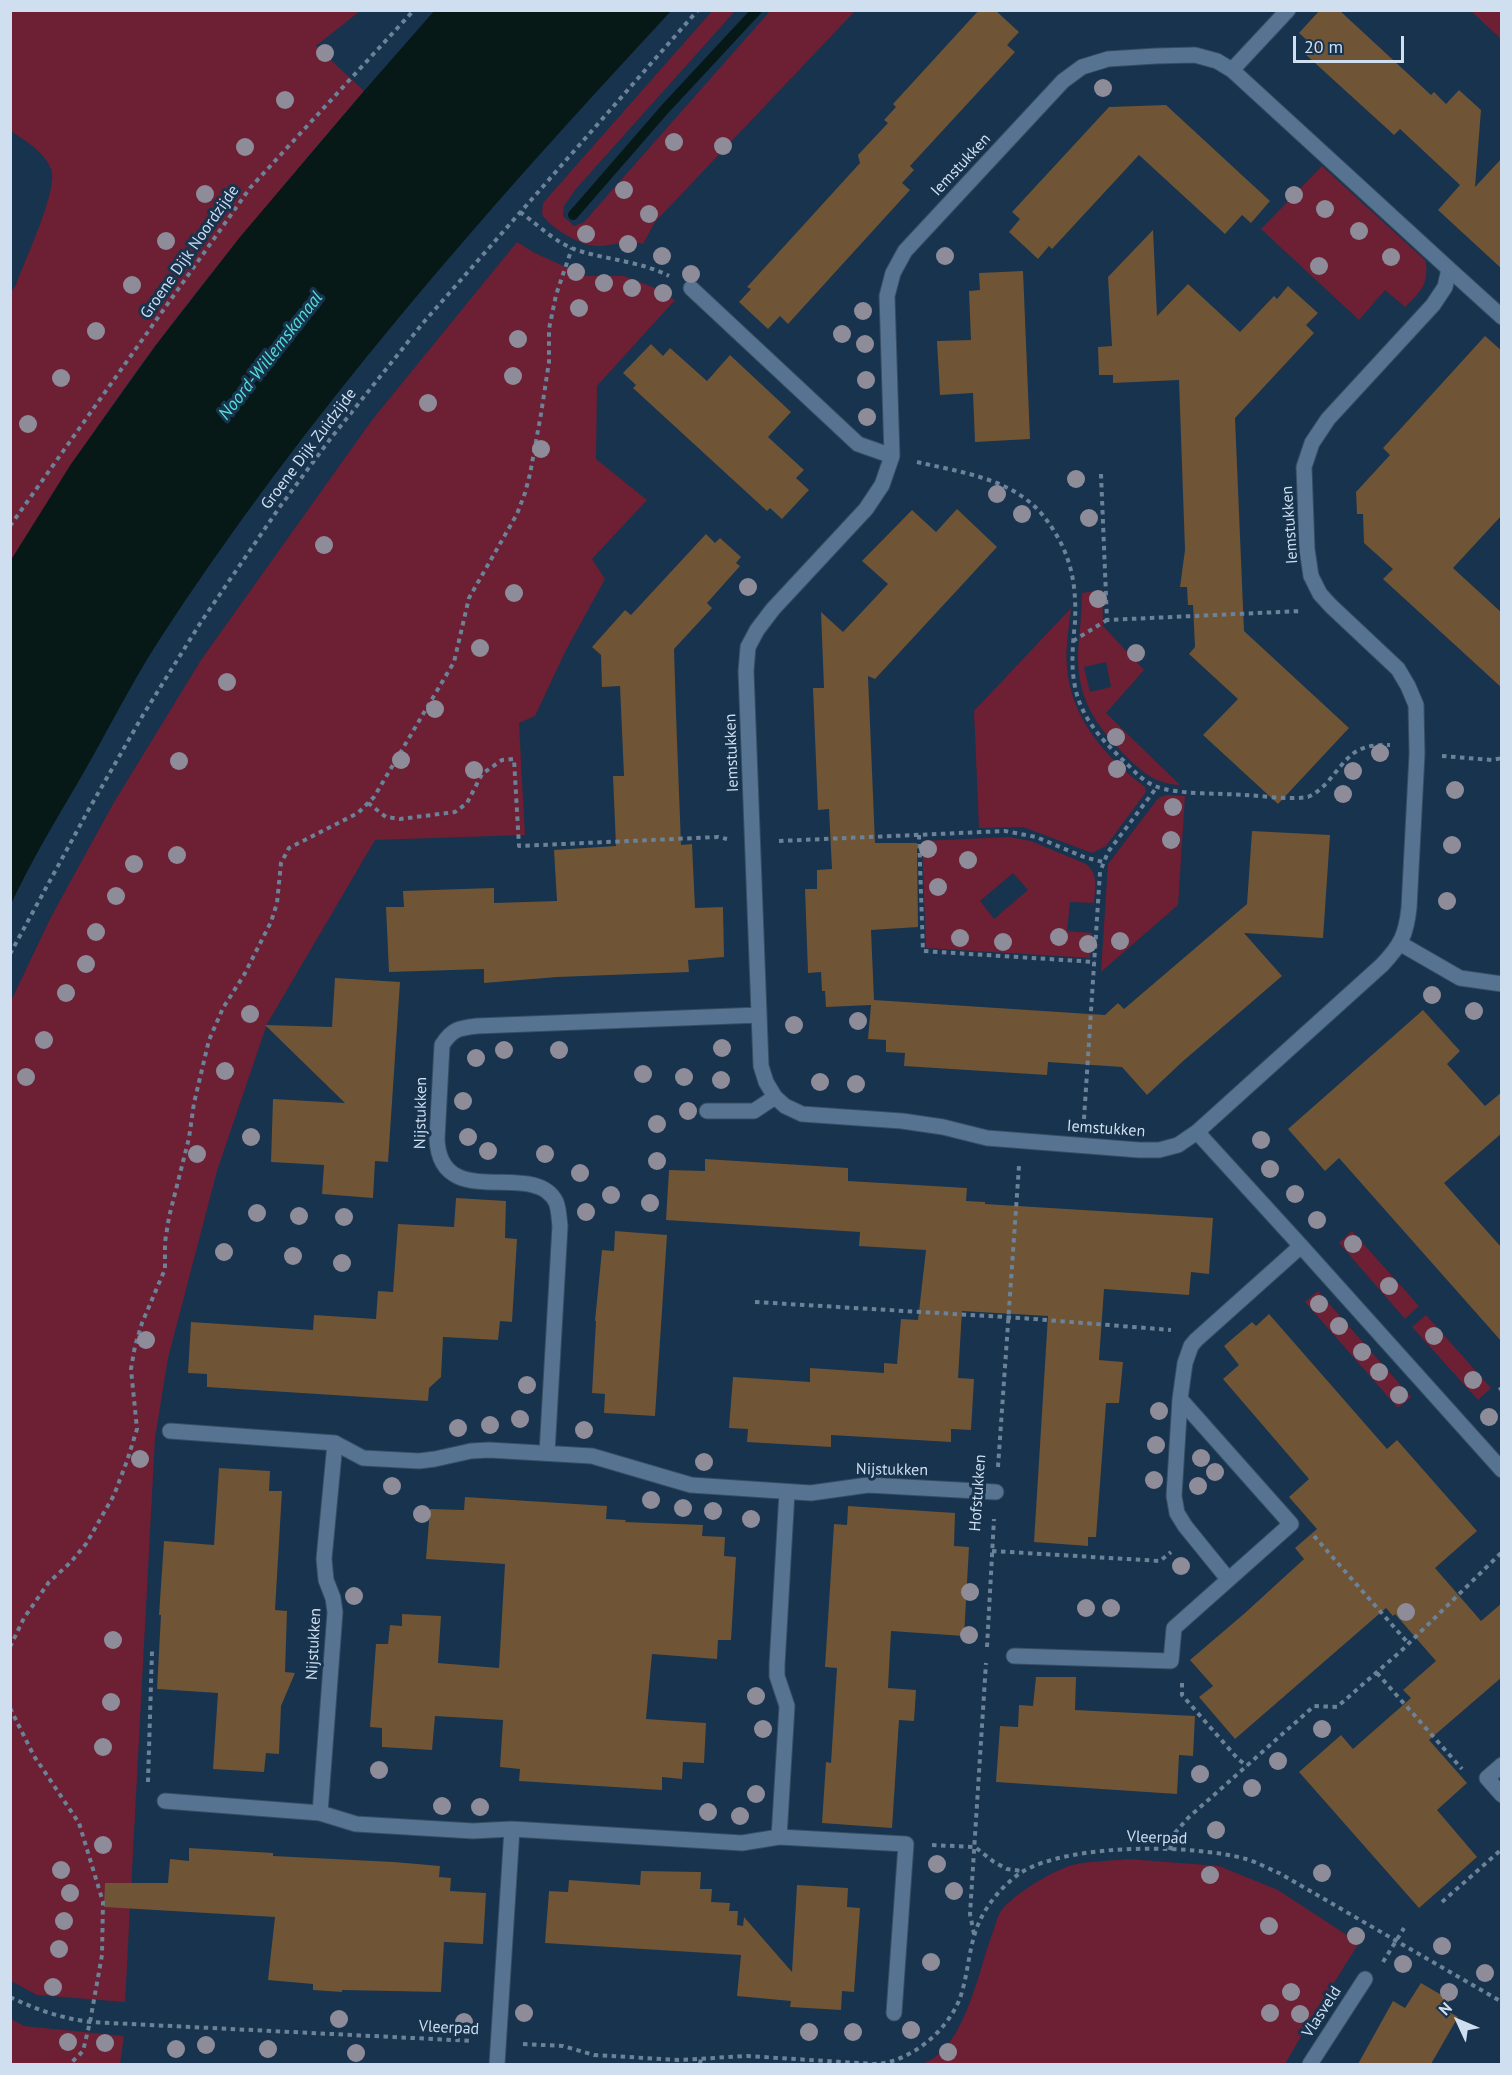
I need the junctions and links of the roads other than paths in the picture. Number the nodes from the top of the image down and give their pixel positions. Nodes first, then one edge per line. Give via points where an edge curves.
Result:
1 (1287, 10) edge
2 (1232, 70) junction
3 (1449, 269) junction
4 (691, 288) road end
5 (1502, 317) edge
6 (892, 456) junction
7 (1401, 944) junction
8 (1502, 984) edge
9 (759, 1015) junction
10 (775, 1096) junction
11 (707, 1111) dead end
12 (1197, 1132) junction
13 (1301, 1246) junction
14 (1180, 1399) junction
15 (170, 1431) dead end
16 (335, 1443) junction
17 (547, 1453) junction
18 (1502, 1470) edge
19 (787, 1492) junction
20 (996, 1492) road end
21 (1228, 1579) junction
22 (1014, 1656) dead end
23 (1502, 1765) edge
24 (1502, 1795) edge
25 (165, 1801) road end
26 (320, 1813) junction
27 (512, 1829) junction
28 (778, 1837) junction
29 (1365, 1979) dead end
30 (894, 2013) dead end
31 (497, 2064) edge
32 (1310, 2064) edge

1 - 2 street
2 - 3 street, Iemstukken
2 - 6 street, Iemstukken via 1195,55 1108,59 1082,67 1063,81 905,251 893,273 888,296
3 - 5 street, Iemstukken
3 - 7 street, Iemstukken via 1433,305 1328,419 1312,443 1304,467 1311,576 1331,606 1398,669 1416,705 1409,908
4 - 6 street via 858,444
6 - 9 street, Iemstukken via 882,485 866,509 773,609 748,646
7 - 8 street via 1460,978
7 - 12 street, Iemstukken
9 - 10 street, Iemstukken via 761,1066 765,1082
9 - 17 street, Nijstukken via 477,1026 450,1033 442,1045 437,1154 443,1167 473,1181 523,1184 544,1190 556,1202 560,1226
10 - 11 street via 754,1111
10 - 12 street, Iemstukken via 802,1114 902,1121 1020,1142 1159,1150 1178,1145
12 - 13 street
13 - 14 street via 1191,1346
13 - 18 street
14 - 21 street via 1174,1496 1177,1513
14 - 21 street via 1292,1524
15 - 16 street, Nijstukken
16 - 17 street, Nijstukken via 363,1458 435,1460 489,1450
16 - 26 street, Nijstukken via 324,1559 335,1612
17 - 19 street, Nijstukken via 592,1456 691,1485
19 - 20 street, Nijstukken via 811,1493 868,1485
19 - 28 street via 777,1665 787,1706
21 - 22 street via 1174,1628 1171,1661
23 - 24 street via 1487,1778
25 - 26 street
26 - 27 street via 356,1824 474,1832
27 - 28 street via 742,1843
27 - 31 street
28 - 30 street via 906,1844
29 - 32 street, Vlasveld

